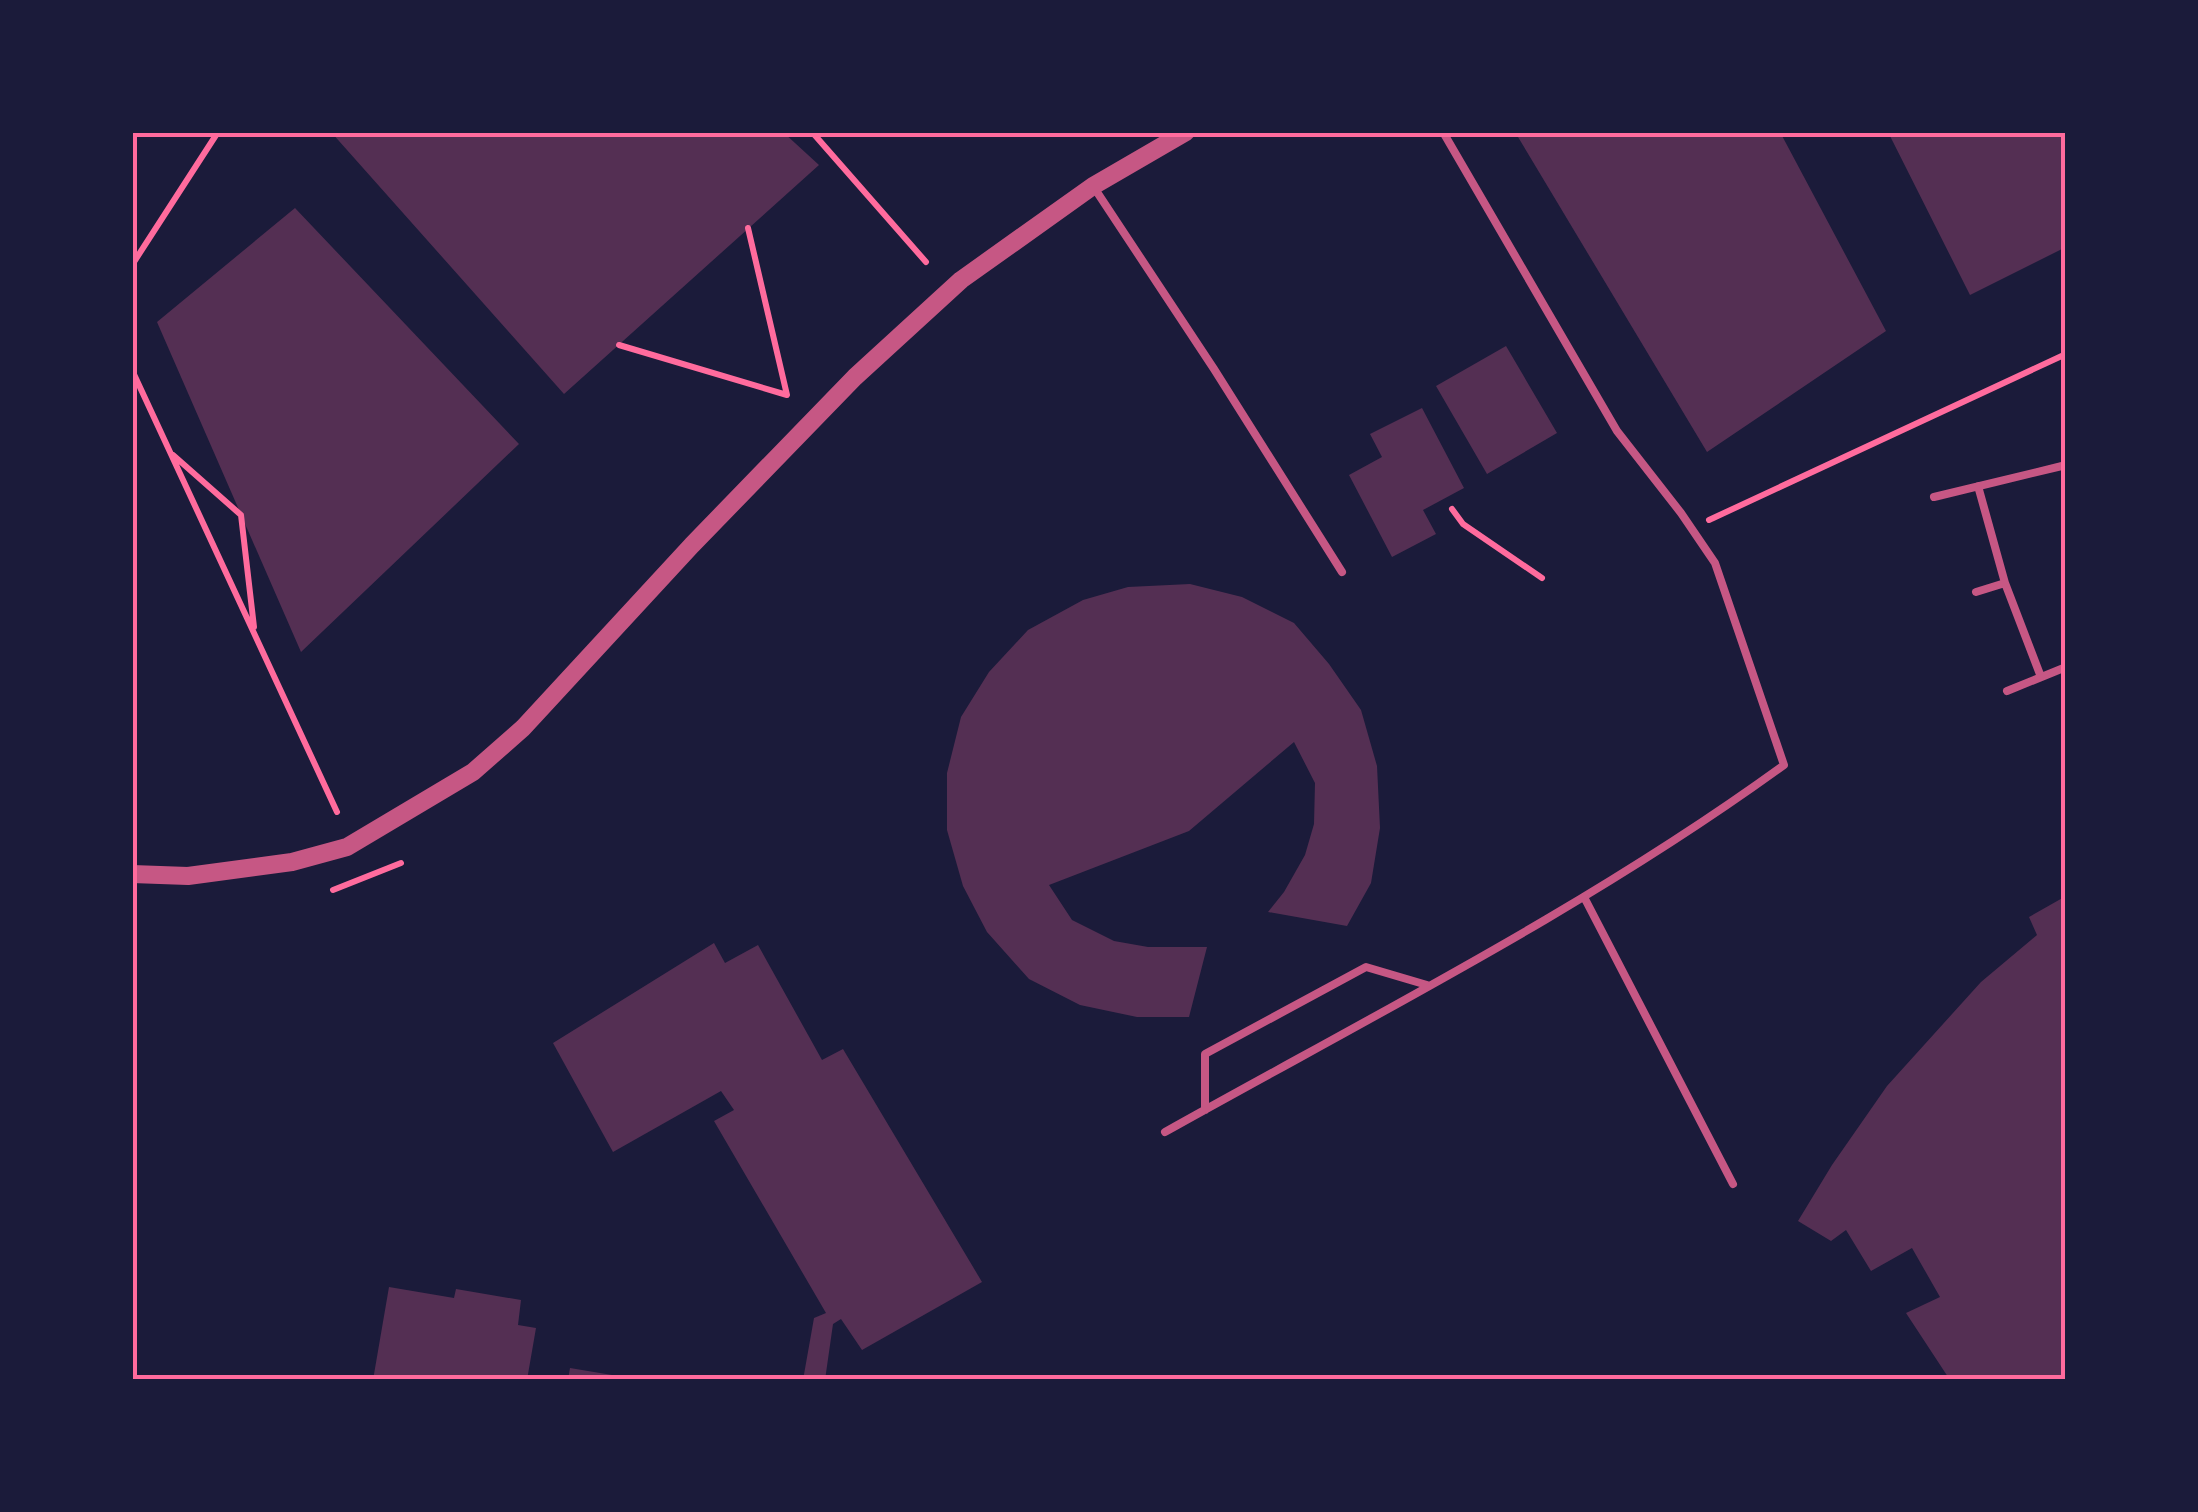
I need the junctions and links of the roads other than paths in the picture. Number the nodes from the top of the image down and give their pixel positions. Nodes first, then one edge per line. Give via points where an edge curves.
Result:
1 (1186, 132) edge
2 (1443, 132) edge
3 (1093, 186) junction
4 (2066, 465) edge
5 (1978, 486) junction
6 (1934, 497) dead end
7 (1342, 572) dead end
8 (2005, 583) junction
9 (1976, 592) dead end
10 (2066, 668) edge
11 (2042, 677) junction
12 (2007, 691) dead end
13 (132, 874) edge
14 (1584, 897) junction
15 (1426, 986) junction
16 (1205, 1110) junction
17 (1166, 1132) dead end
18 (1734, 1184) dead end

1 - 3 street
2 - 14 lane via 1617,431 1715,563 1784,765
3 - 7 lane
3 - 13 street via 961,280 855,377 523,728 473,772 347,847 188,876
4 - 5 lane
5 - 6 lane
5 - 8 lane
8 - 9 lane
8 - 11 lane
10 - 11 lane
11 - 12 lane
14 - 15 lane
14 - 18 lane
15 - 16 lane
15 - 16 lane via 1366,967 1205,1054
16 - 17 lane

